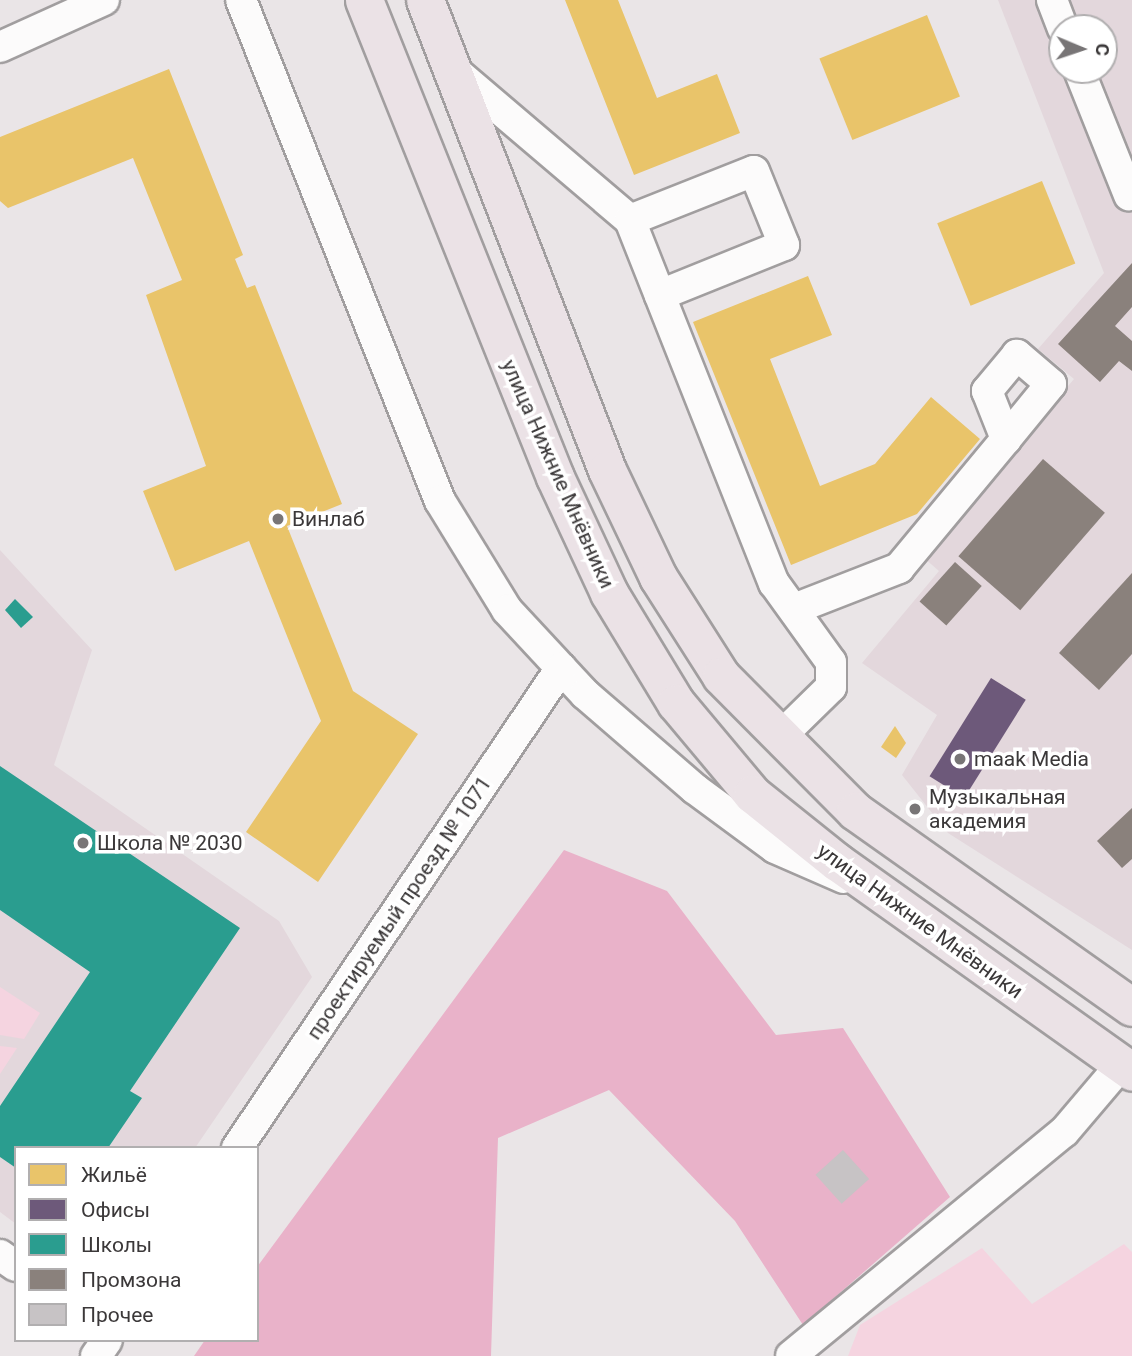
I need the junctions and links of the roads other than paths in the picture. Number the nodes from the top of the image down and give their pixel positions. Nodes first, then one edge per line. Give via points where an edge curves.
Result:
1 (104, 0) edge
2 (241, 0) edge
3 (364, 0) edge
4 (425, 0) edge
5 (0, 47) edge
6 (456, 72) junction
7 (1085, 84) edge
8 (1129, 195) dead end
9 (630, 220) junction
10 (660, 295) junction
11 (1006, 439) dead end
12 (794, 609) junction
13 (561, 668) junction
14 (779, 738) junction
15 (881, 894) junction
16 (1132, 1007) edge
17 (1127, 1068) edge
18 (238, 1146) edge
19 (792, 1356) edge

1 - 5 street
2 - 13 street via 440,501 507,610
3 - 15 main road, улица Нижние Мнёвники via 555,477 610,593 718,758 752,794
4 - 6 main road
6 - 9 street
6 - 14 main road via 607,470 658,577 721,676
7 - 8 street
9 - 10 street
9 - 10 street via 754,171 759,183 784,246
10 - 12 street via 772,577
11 - 12 street via 899,568
12 - 14 street via 834,675 831,687
13 - 15 street via 695,789 775,848
13 - 18 street, проектируемый проезд № 1071
14 - 16 main road via 855,811
15 - 17 main road, улица Нижние Мнёвники
17 - 19 street via 1044,1150

